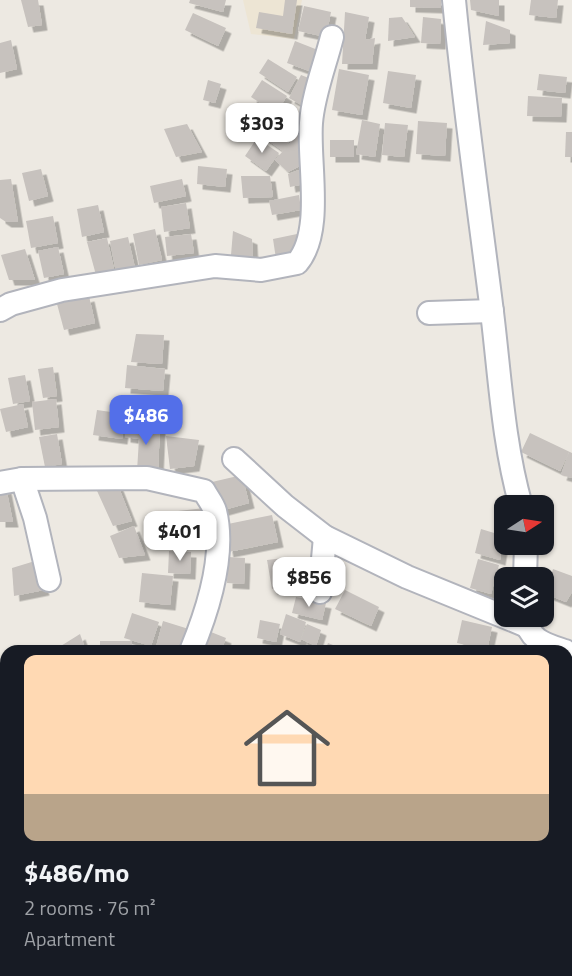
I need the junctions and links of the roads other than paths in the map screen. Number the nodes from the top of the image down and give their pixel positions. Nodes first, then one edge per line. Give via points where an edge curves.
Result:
1 (454, 0) edge
2 (332, 37) dead end
3 (0, 309) edge
4 (492, 310) junction
5 (429, 313) dead end
6 (234, 459) dead end
7 (11, 481) edge
8 (518, 495) edge
9 (325, 537) junction
10 (49, 580) dead end
11 (320, 592) dead end
12 (494, 609) edge
13 (529, 627) edge
14 (193, 645) edge
15 (547, 645) edge

1 - 4 street
2 - 3 street via 311,122 309,246 297,263 261,270 215,266 88,285
4 - 5 street
4 - 8 street via 510,466
6 - 9 street
7 - 10 street via 35,518
7 - 14 street via 147,478 204,491 215,510 215,578
9 - 11 street
9 - 12 street via 407,577
13 - 15 street via 537,642

